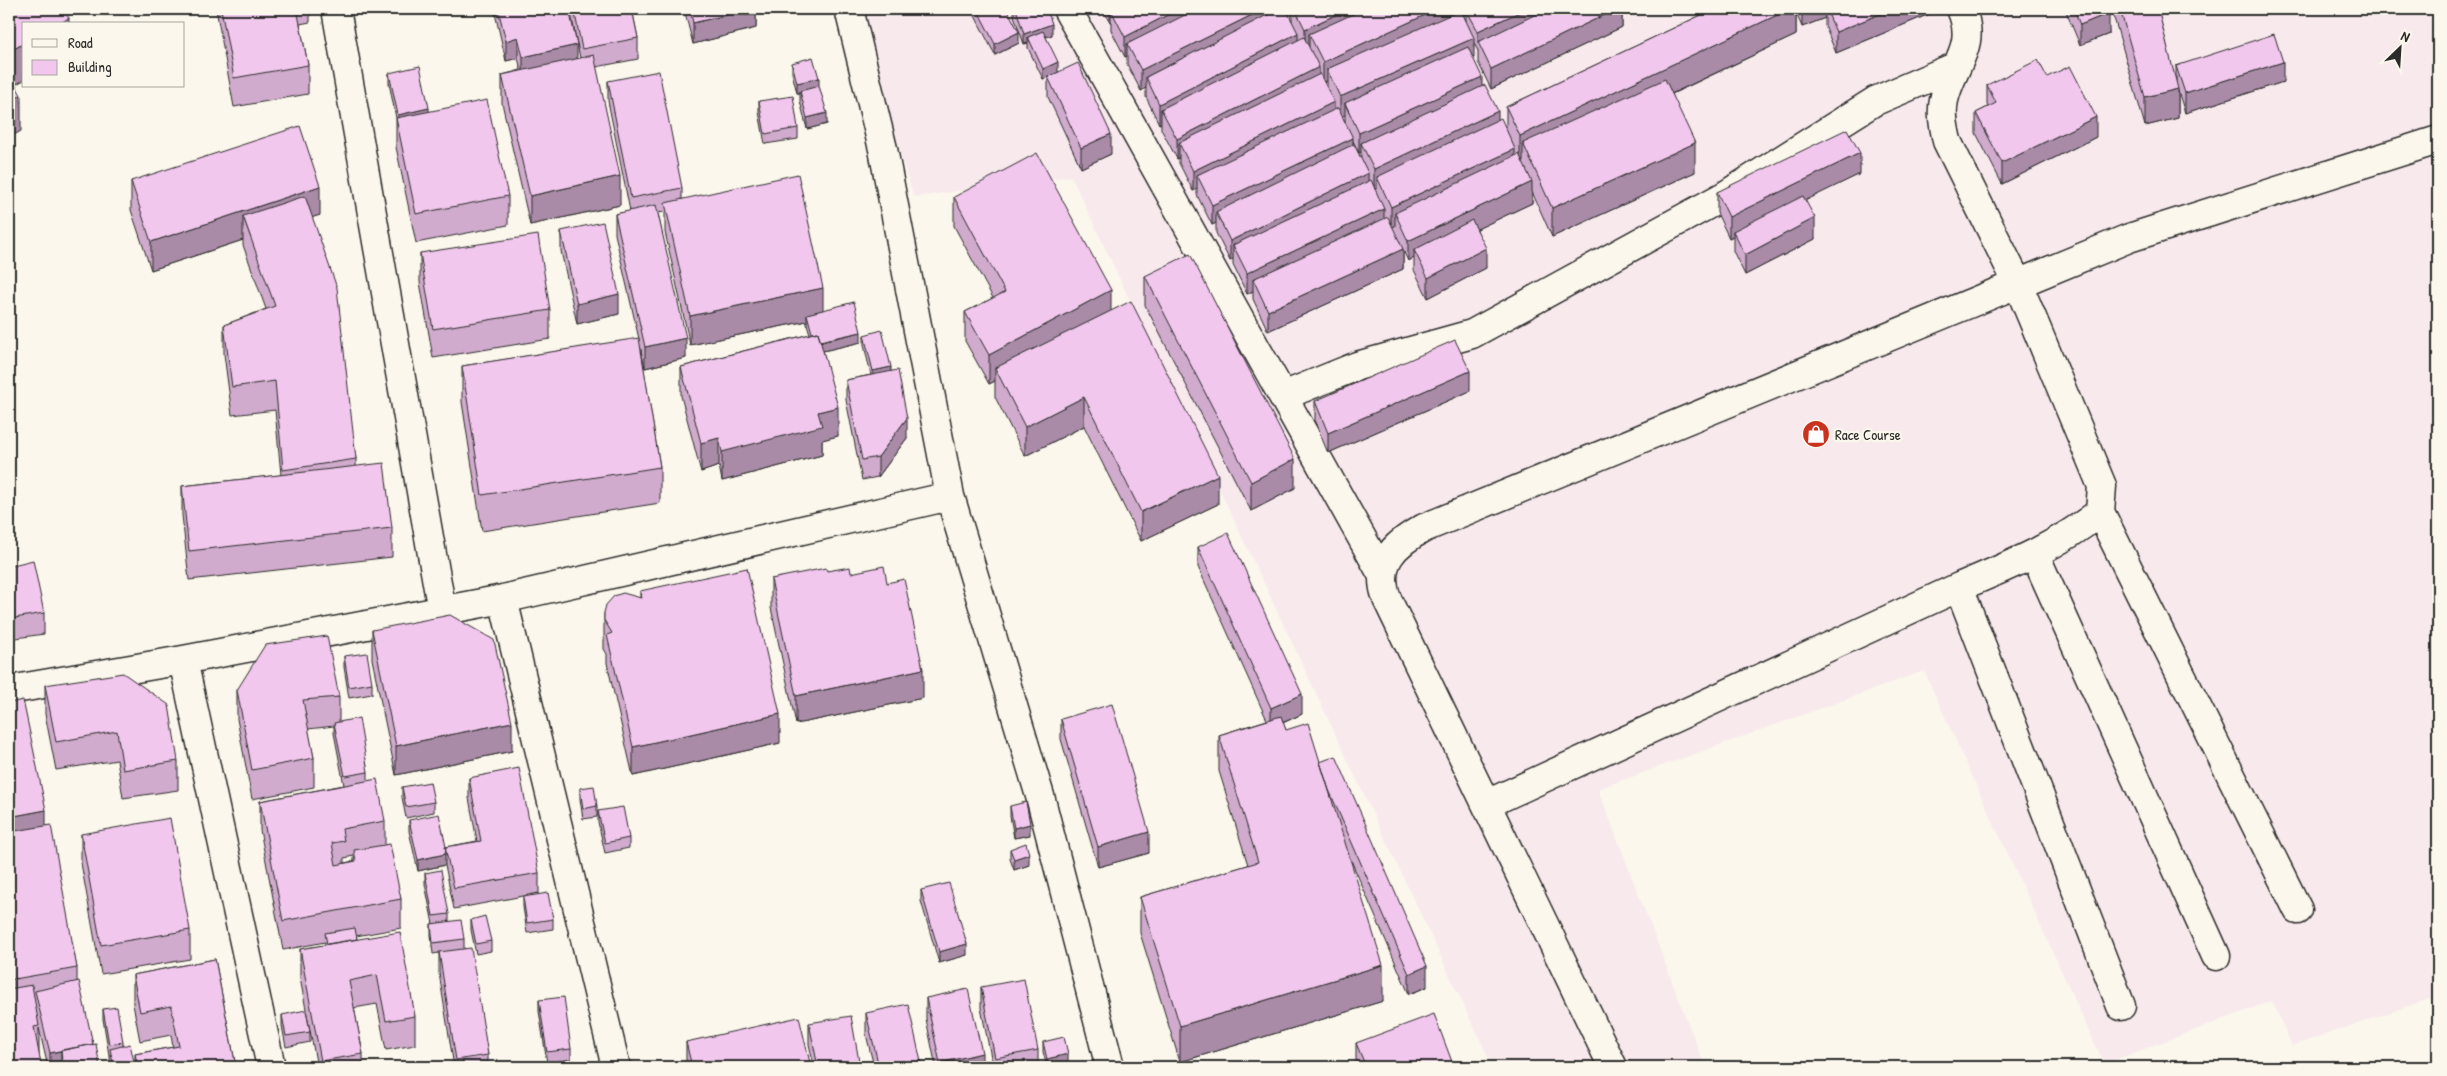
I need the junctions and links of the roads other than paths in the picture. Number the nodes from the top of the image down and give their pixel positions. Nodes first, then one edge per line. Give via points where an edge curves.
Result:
1 (336, 9) edge
2 (849, 9) edge
3 (1067, 9) edge
4 (1961, 9) edge
5 (1957, 66) junction
6 (2438, 140) edge
7 (2018, 284) junction
8 (1283, 396) junction
9 (950, 496) junction
10 (2100, 512) junction
11 (2035, 555) junction
12 (1382, 574) junction
13 (1959, 587) junction
14 (503, 599) junction
15 (442, 611) junction
16 (183, 660) junction
17 (9, 690) edge
18 (1486, 804) junction
19 (2298, 910) dead end
20 (2216, 956) dead end
21 (2121, 1006) dead end
22 (271, 1067) edge
23 (616, 1067) edge
24 (1110, 1067) edge
25 (1614, 1067) edge

1 - 15 street
2 - 9 street via 883,149
3 - 8 street
4 - 5 street via 1968,38
5 - 7 street via 1944,98 1942,116 1947,142
5 - 8 street via 1875,101 1724,196 1472,334 1356,366
6 - 7 street via 2129,238
7 - 10 street via 2102,486
7 - 12 street via 1424,528 1398,546 1389,556
8 - 12 street
9 - 14 street
9 - 24 street via 1040,796
10 - 11 street via 2079,529
10 - 19 street
11 - 13 street
11 - 20 street
12 - 18 street via 1388,599
13 - 18 street
13 - 21 street
14 - 15 street
14 - 23 street
15 - 16 street
16 - 17 street
16 - 22 street
18 - 25 street

